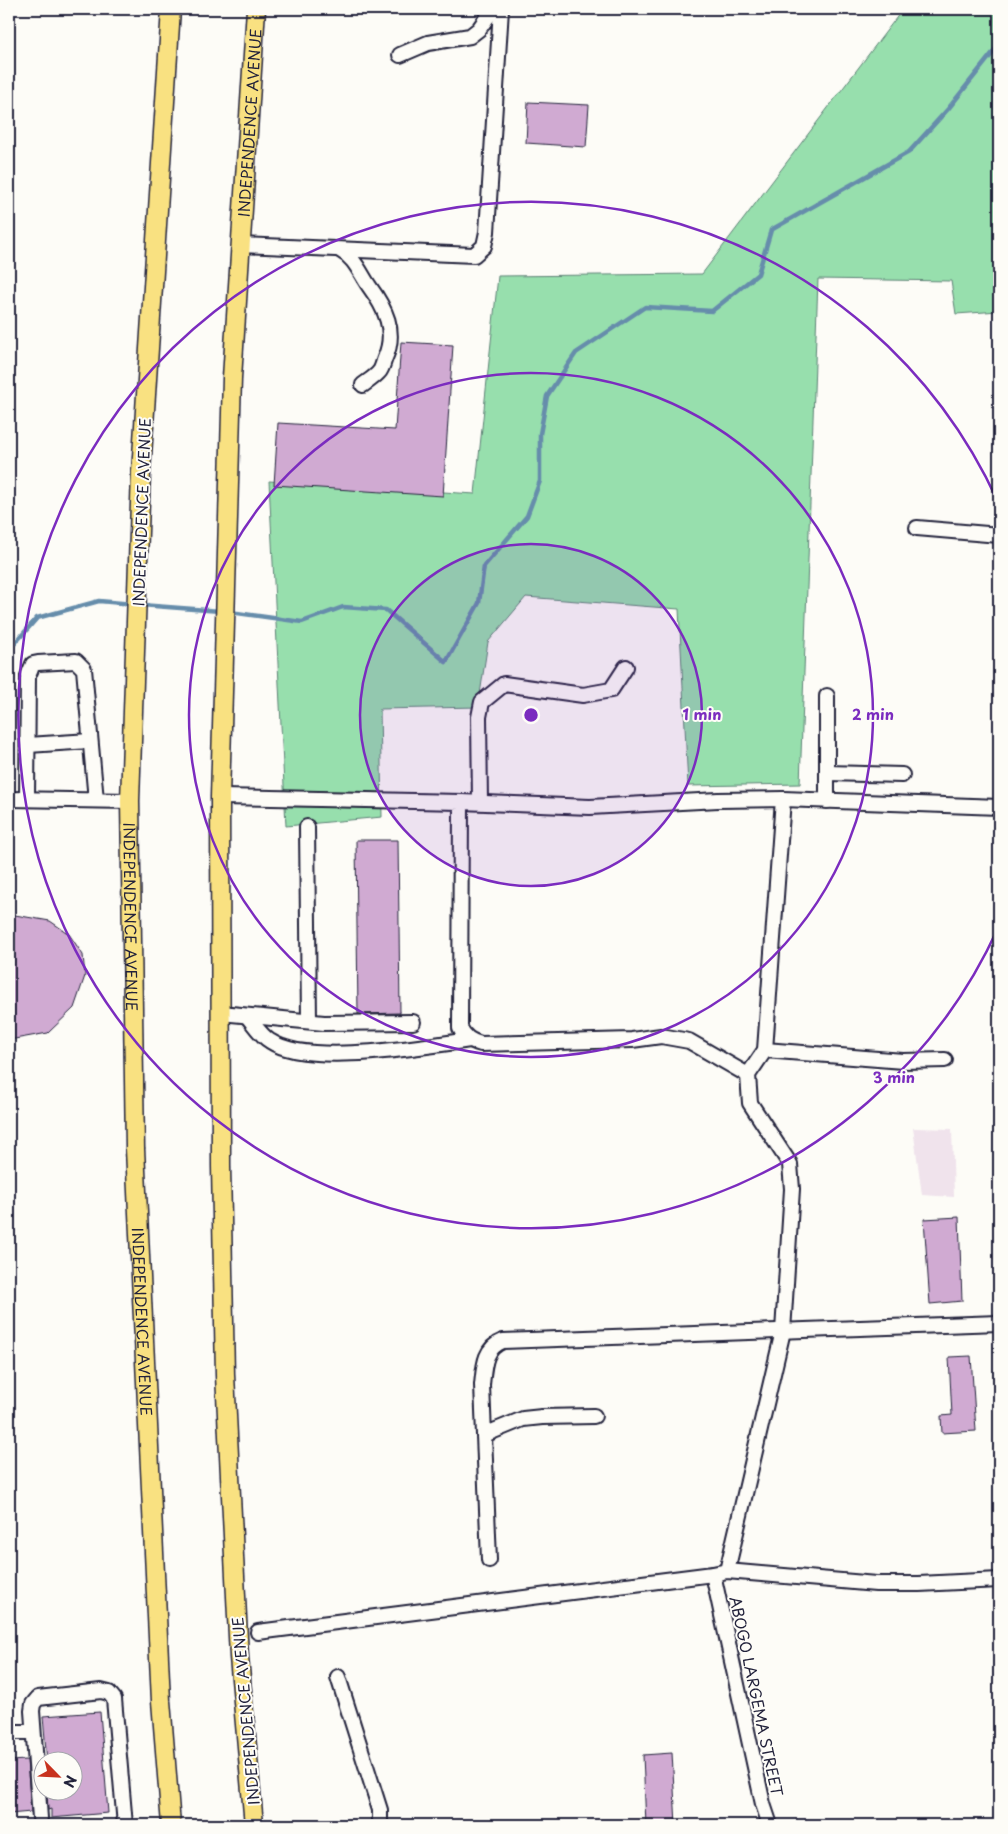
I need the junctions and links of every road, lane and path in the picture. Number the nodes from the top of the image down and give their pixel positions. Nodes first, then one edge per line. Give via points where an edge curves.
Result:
1 (493, 9) edge
2 (501, 9) edge
3 (170, 11) edge
4 (256, 12) edge
5 (400, 55) dead end
6 (241, 245) junction
7 (340, 250) junction
8 (363, 384) dead end
9 (917, 528) dead end
10 (999, 535) edge
11 (626, 667) dead end
12 (827, 696) dead end
13 (90, 741) junction
14 (28, 746) junction
15 (828, 773) junction
16 (902, 775) dead end
17 (220, 797) junction
18 (9, 799) edge
19 (27, 799) junction
20 (783, 799) junction
21 (96, 800) junction
22 (130, 801) junction
23 (827, 801) junction
24 (461, 802) junction
25 (480, 802) junction
26 (999, 807) edge
27 (307, 827) dead end
28 (221, 1014) junction
29 (247, 1016) junction
30 (309, 1022) junction
31 (413, 1022) dead end
32 (470, 1040) junction
33 (765, 1050) junction
34 (945, 1060) dead end
35 (748, 1075) junction
36 (999, 1323) edge
37 (783, 1331) junction
38 (594, 1416) dead end
39 (484, 1435) junction
40 (489, 1560) dead end
41 (720, 1572) junction
42 (999, 1580) edge
43 (258, 1632) dead end
44 (338, 1677) dead end
45 (9, 1732) edge
46 (33, 1732) junction
47 (40, 1818) dead end
48 (125, 1825) edge
49 (171, 1825) edge
50 (254, 1825) edge
51 (380, 1825) edge
52 (770, 1825) edge

1 - 5 street via 470,36 428,43
2 - 7 street via 484,246 474,255
3 - 22 main road, INDEPENDENCE AVENUE via 141,472
4 - 6 main road, INDEPENDENCE AVENUE
6 - 7 street
6 - 17 main road, INDEPENDENCE AVENUE via 232,378
7 - 8 street via 347,254 376,294 391,329 388,353 379,372
9 - 10 street
11 - 25 street via 611,690 583,695 504,684 482,702 479,717
12 - 15 street
13 - 14 street
13 - 14 street via 84,669 76,661 38,663 33,664 28,676
13 - 21 street
14 - 19 street
15 - 16 street
15 - 23 street
17 - 24 street
17 - 28 main road, INDEPENDENCE AVENUE
18 - 19 street
19 - 21 street
20 - 23 street
20 - 25 street via 590,807
20 - 33 street
21 - 22 street
22 - 49 main road, INDEPENDENCE AVENUE via 135,1148 161,1701
23 - 26 street
24 - 25 street
24 - 32 street via 460,1028
27 - 30 street
28 - 29 street
28 - 50 main road, INDEPENDENCE AVENUE via 225,1374 239,1656
29 - 30 street
29 - 32 street via 270,1041 297,1052 348,1054
30 - 31 street
32 - 35 street via 481,1044 632,1040 662,1036 689,1041
33 - 34 street via 903,1061
33 - 35 street
35 - 37 street via 750,1103 790,1164 792,1189
36 - 37 street
37 - 39 street via 503,1341 495,1344 486,1358 482,1385
37 - 41 street
38 - 39 street via 524,1419
39 - 40 street
41 - 42 street via 876,1584
41 - 43 street
41 - 52 street, ABOGO LARGEMA STREET via 763,1804
44 - 51 street via 380,1810
45 - 46 street
46 - 47 street
46 - 48 street via 33,1704 38,1698 101,1691 109,1693 114,1699

